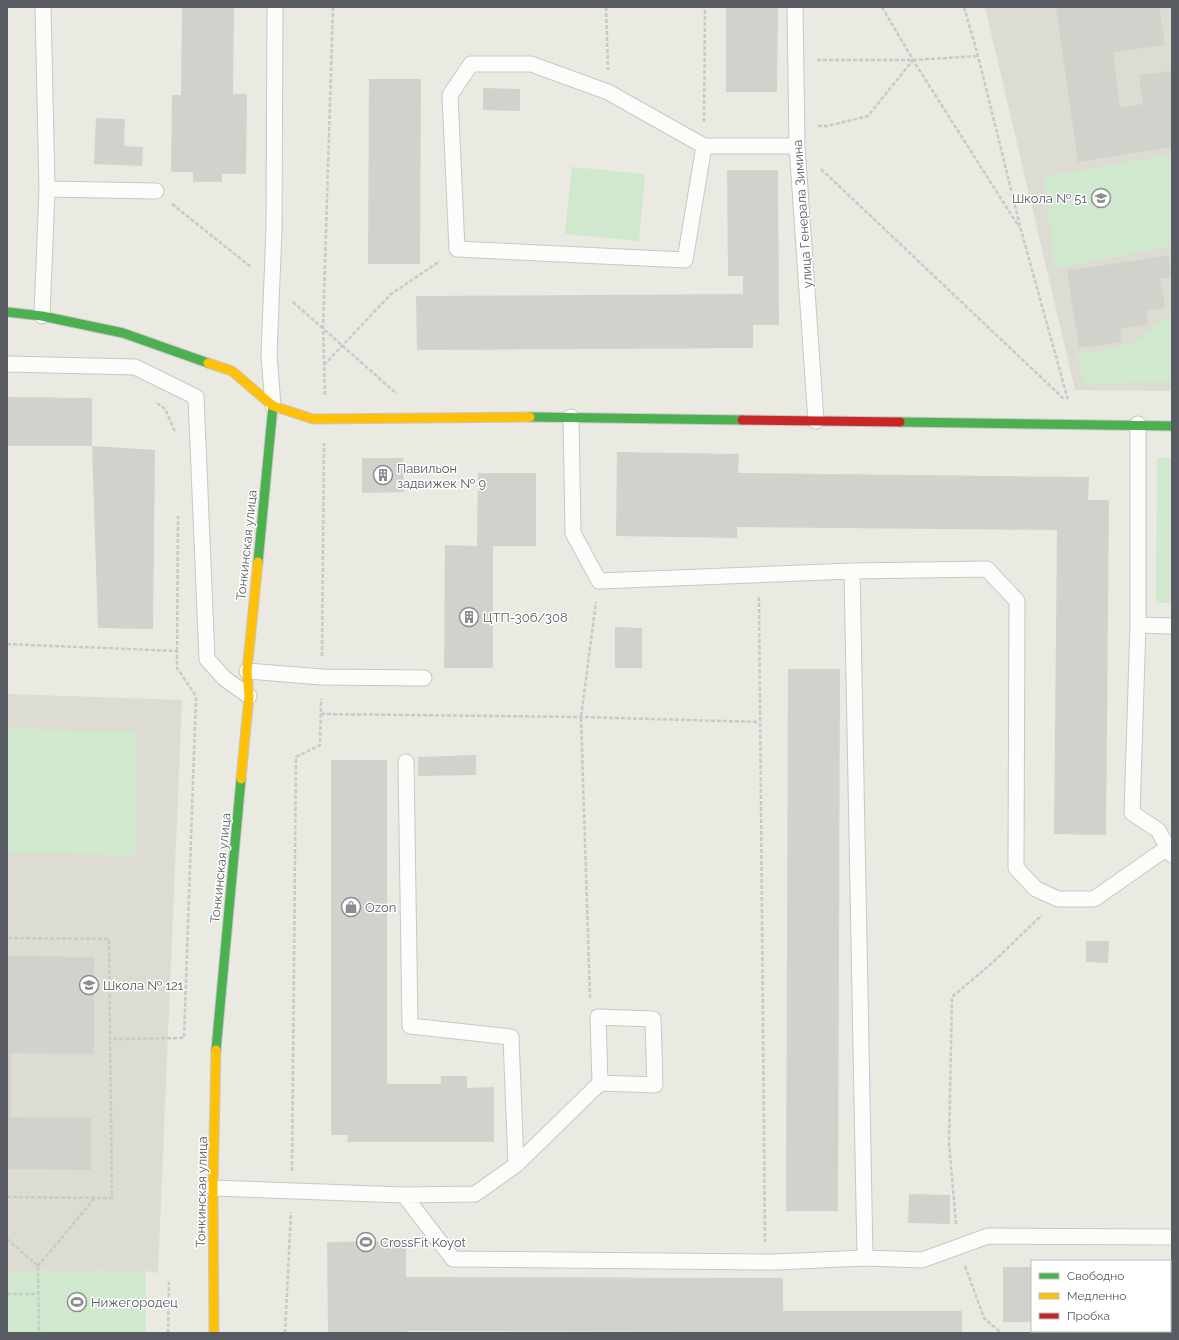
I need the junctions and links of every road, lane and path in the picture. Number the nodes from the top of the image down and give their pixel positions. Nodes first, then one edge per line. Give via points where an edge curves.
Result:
1 (43, 7) edge
2 (275, 7) edge
3 (333, 7) edge
4 (606, 7) edge
5 (705, 7) edge
6 (795, 7) edge
7 (882, 7) edge
8 (964, 7) edge
9 (978, 56) junction
10 (796, 60) junction
11 (913, 60) junction
12 (608, 92) junction
13 (797, 126) junction
14 (704, 146) junction
15 (797, 146) junction
16 (47, 189) junction
17 (156, 191) dead end
18 (1021, 230) junction
19 (457, 249) junction
20 (7, 312) edge
21 (42, 316) junction
22 (7, 364) edge
23 (324, 365) junction
24 (325, 400) dead end
25 (154, 402) dead end
26 (273, 406) junction
27 (571, 417) junction
28 (816, 421) junction
29 (1138, 424) junction
30 (1172, 426) edge
31 (178, 438) dead end
32 (178, 509) dead end
33 (852, 571) junction
34 (759, 574) junction
35 (599, 581) junction
36 (1138, 625) junction
37 (1172, 626) edge
38 (7, 644) edge
39 (177, 652) junction
40 (247, 671) junction
41 (322, 677) junction
42 (424, 678) dead end
43 (250, 696) junction
44 (321, 714) junction
45 (580, 717) junction
46 (759, 722) junction
47 (406, 762) dead end
48 (1170, 852) edge
49 (1058, 900) junction
50 (7, 938) edge
51 (590, 1000) dead end
52 (110, 1039) junction
53 (600, 1083) junction
54 (516, 1165) junction
55 (213, 1188) junction
56 (292, 1192) junction
57 (404, 1195) junction
58 (7, 1197) edge
59 (95, 1198) junction
60 (1172, 1237) edge
61 (7, 1239) edge
62 (958, 1247) junction
63 (865, 1258) junction
64 (765, 1262) junction
65 (38, 1266) junction
66 (170, 1282) dead end
67 (7, 1294) edge
68 (38, 1294) junction
69 (39, 1333) edge
70 (168, 1333) edge
71 (214, 1333) edge
72 (285, 1333) edge
73 (1001, 1333) edge

1 - 16 lane
2 - 26 lane via 274,229 269,355
3 - 23 path
4 - 12 path
5 - 14 path
6 - 10 lane, улица Генерала Зимина
7 - 11 path
8 - 9 path
9 - 11 path
9 - 18 path
10 - 11 path
10 - 13 lane, улица Генерала Зимина
11 - 13 path via 868,116 827,126
11 - 18 path
12 - 14 lane
12 - 19 lane via 531,64 471,64 450,95
13 - 15 lane, улица Генерала Зимина
14 - 15 lane
14 - 19 lane via 685,260
15 - 18 path via 1068,403
15 - 28 lane, улица Генерала Зимина
16 - 17 lane
16 - 21 lane
19 - 23 path via 390,294
20 - 21 street
21 - 26 street via 123,333 232,371
22 - 43 lane via 135,367 196,397 207,659 224,678
23 - 24 path
25 - 31 path via 165,409
26 - 27 street via 313,418
26 - 40 street, Тонкинская улица
27 - 28 street
27 - 35 lane via 573,533
28 - 29 street
29 - 30 street
29 - 36 lane
32 - 39 path
33 - 34 lane
33 - 49 lane via 988,569 1017,601 1016,868 1036,889
33 - 63 lane
34 - 35 lane
34 - 46 path
35 - 45 path
36 - 37 lane
36 - 48 lane via 1132,813 1158,830
38 - 39 path
39 - 52 path via 177,668 196,696 184,1038
40 - 41 lane
40 - 43 street, Тонкинская улица
41 - 42 lane
41 - 44 path
43 - 55 street, Тонкинская улица via 216,1040
44 - 45 path
44 - 56 path via 320,745 296,757
45 - 46 path
45 - 51 path
46 - 64 path
47 - 54 lane via 410,1026 511,1037
48 - 49 lane via 1094,899
49 - 62 path via 952,997 949,1143
50 - 52 path via 109,939
52 - 59 path via 112,1198
53 - 53 lane via 598,1017 653,1019 655,1085
53 - 54 lane
54 - 57 lane via 475,1194
55 - 56 lane
55 - 71 street, Тонкинская улица
56 - 57 lane
56 - 72 path
57 - 64 lane via 453,1259
58 - 59 path
59 - 65 path
60 - 62 lane via 988,1236
61 - 65 path
62 - 63 lane via 922,1260
62 - 73 path via 984,1318
63 - 64 lane
65 - 68 path
66 - 70 path
67 - 68 path
68 - 69 path

